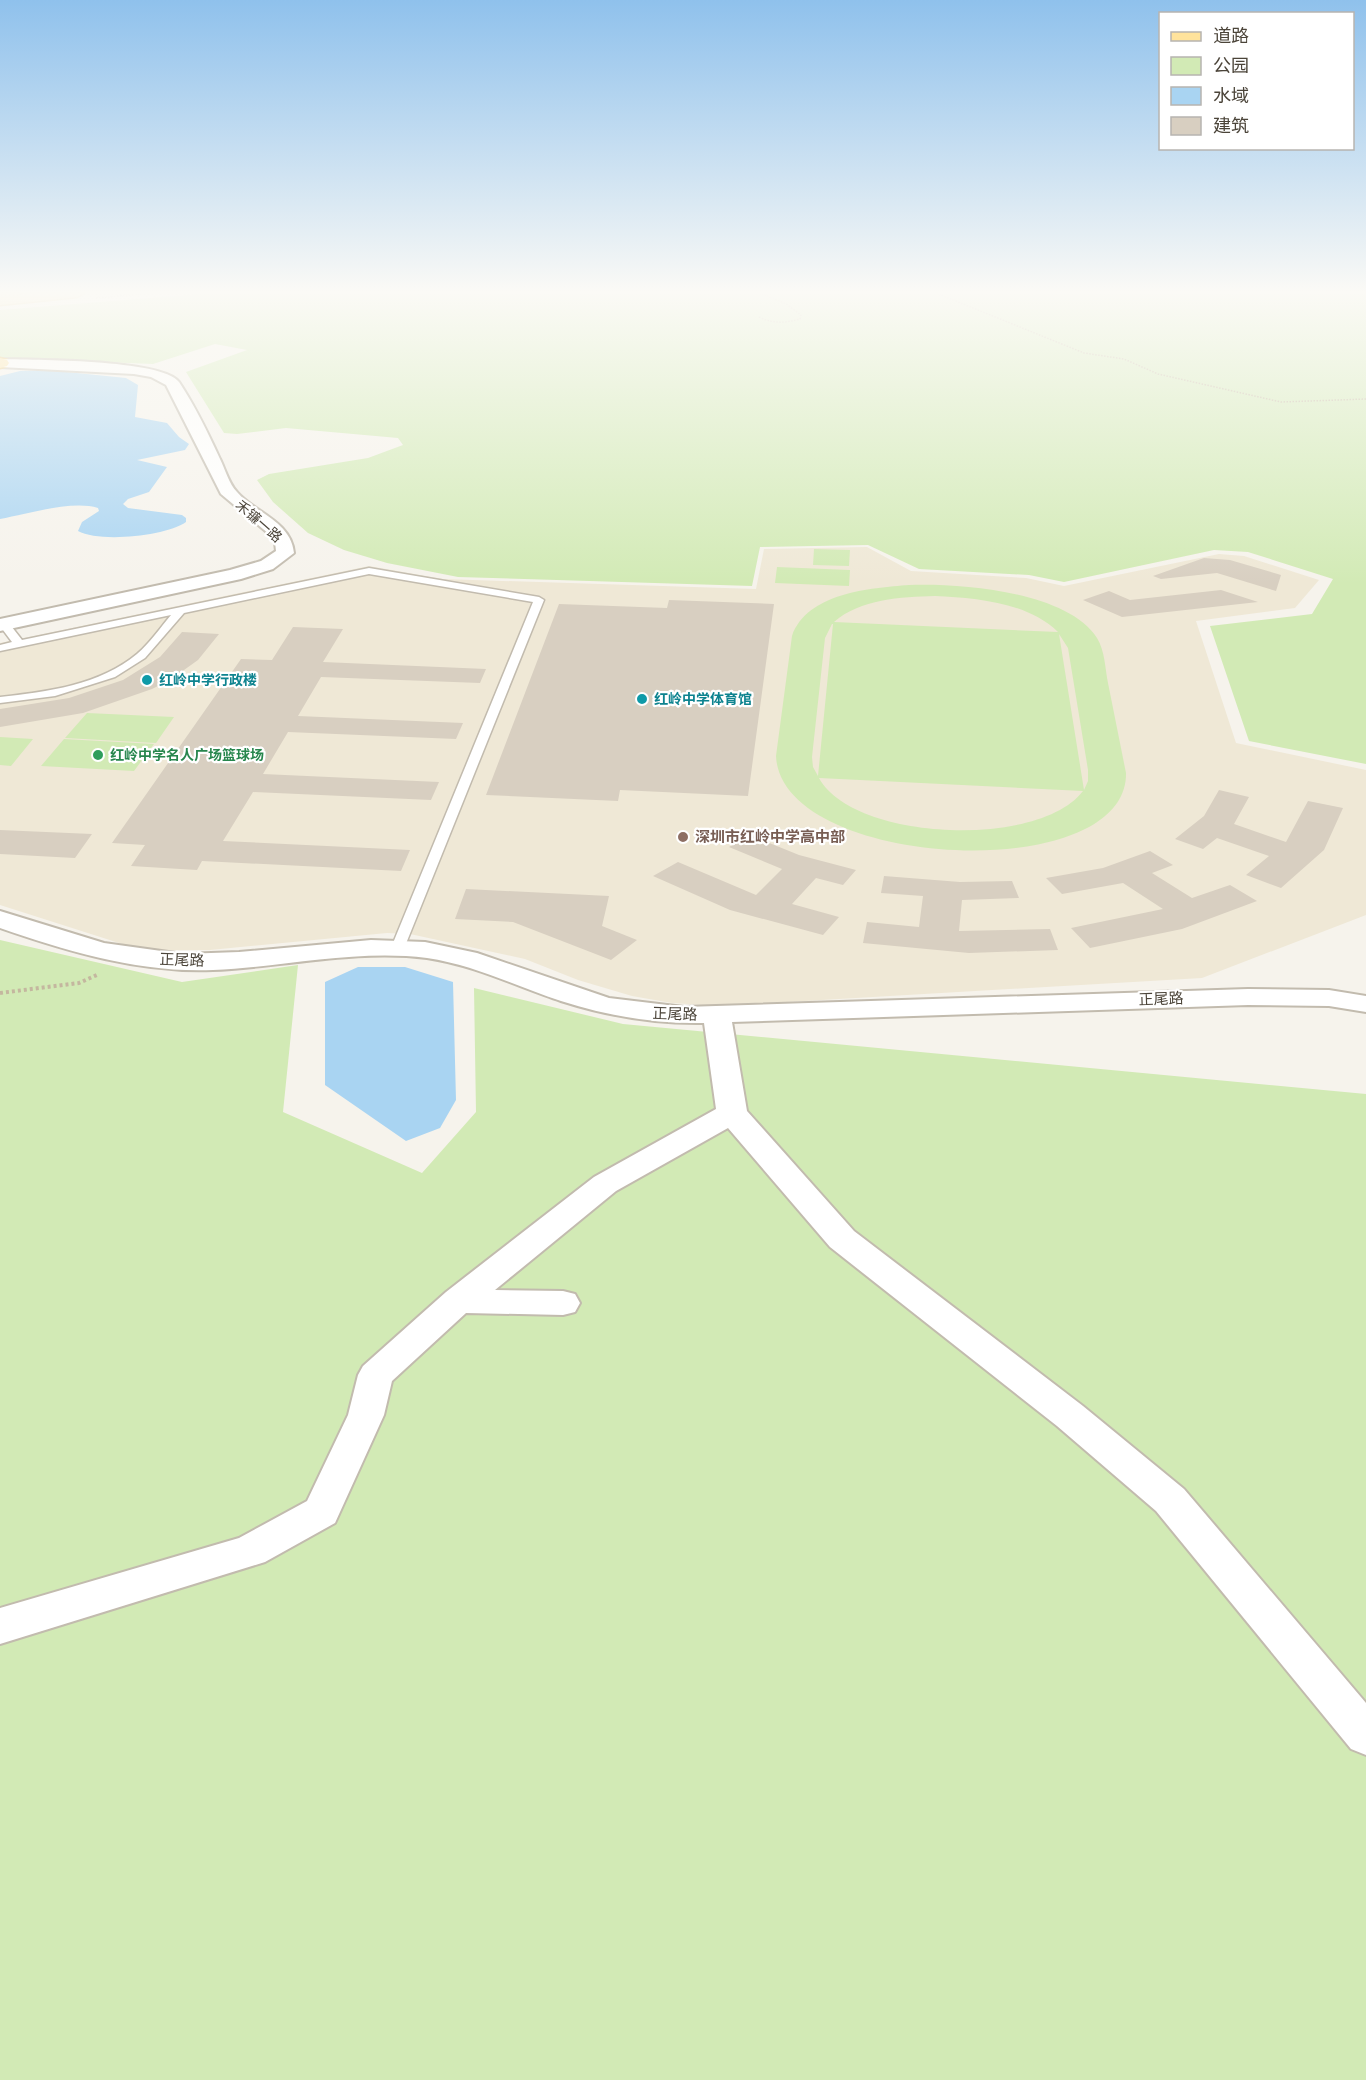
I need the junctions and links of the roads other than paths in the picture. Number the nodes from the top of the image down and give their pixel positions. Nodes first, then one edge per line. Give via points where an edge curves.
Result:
1 (176, 390) edge
2 (181, 610) junction
3 (2, 625) edge
4 (19, 644) junction
5 (0, 648) edge
6 (0, 700) edge
7 (0, 919) edge
8 (398, 948) junction
9 (1366, 1004) edge
10 (717, 1014) junction
11 (732, 1113) junction
12 (458, 1301) junction
13 (563, 1303) dead end
14 (0, 1626) edge
15 (1366, 1735) edge

1 - 3 street, 禾镰一路 via 229,494 275,530 284,540 285,553 279,559 234,575
2 - 4 lane
2 - 6 lane via 141,655 116,671 62,691
2 - 8 lane via 369,571 539,600
3 - 4 lane
4 - 5 lane
7 - 8 street, 正尾路 via 71,944 137,958 212,962 339,949
8 - 10 street, 正尾路 via 480,962 620,1009
9 - 10 street, 正尾路 via 1329,998 1237,997
10 - 11 street
11 - 12 street via 605,1184
11 - 15 street via 842,1239 1070,1416 1170,1500
12 - 13 street
12 - 14 street via 376,1375 366,1415 321,1512 251,1551

